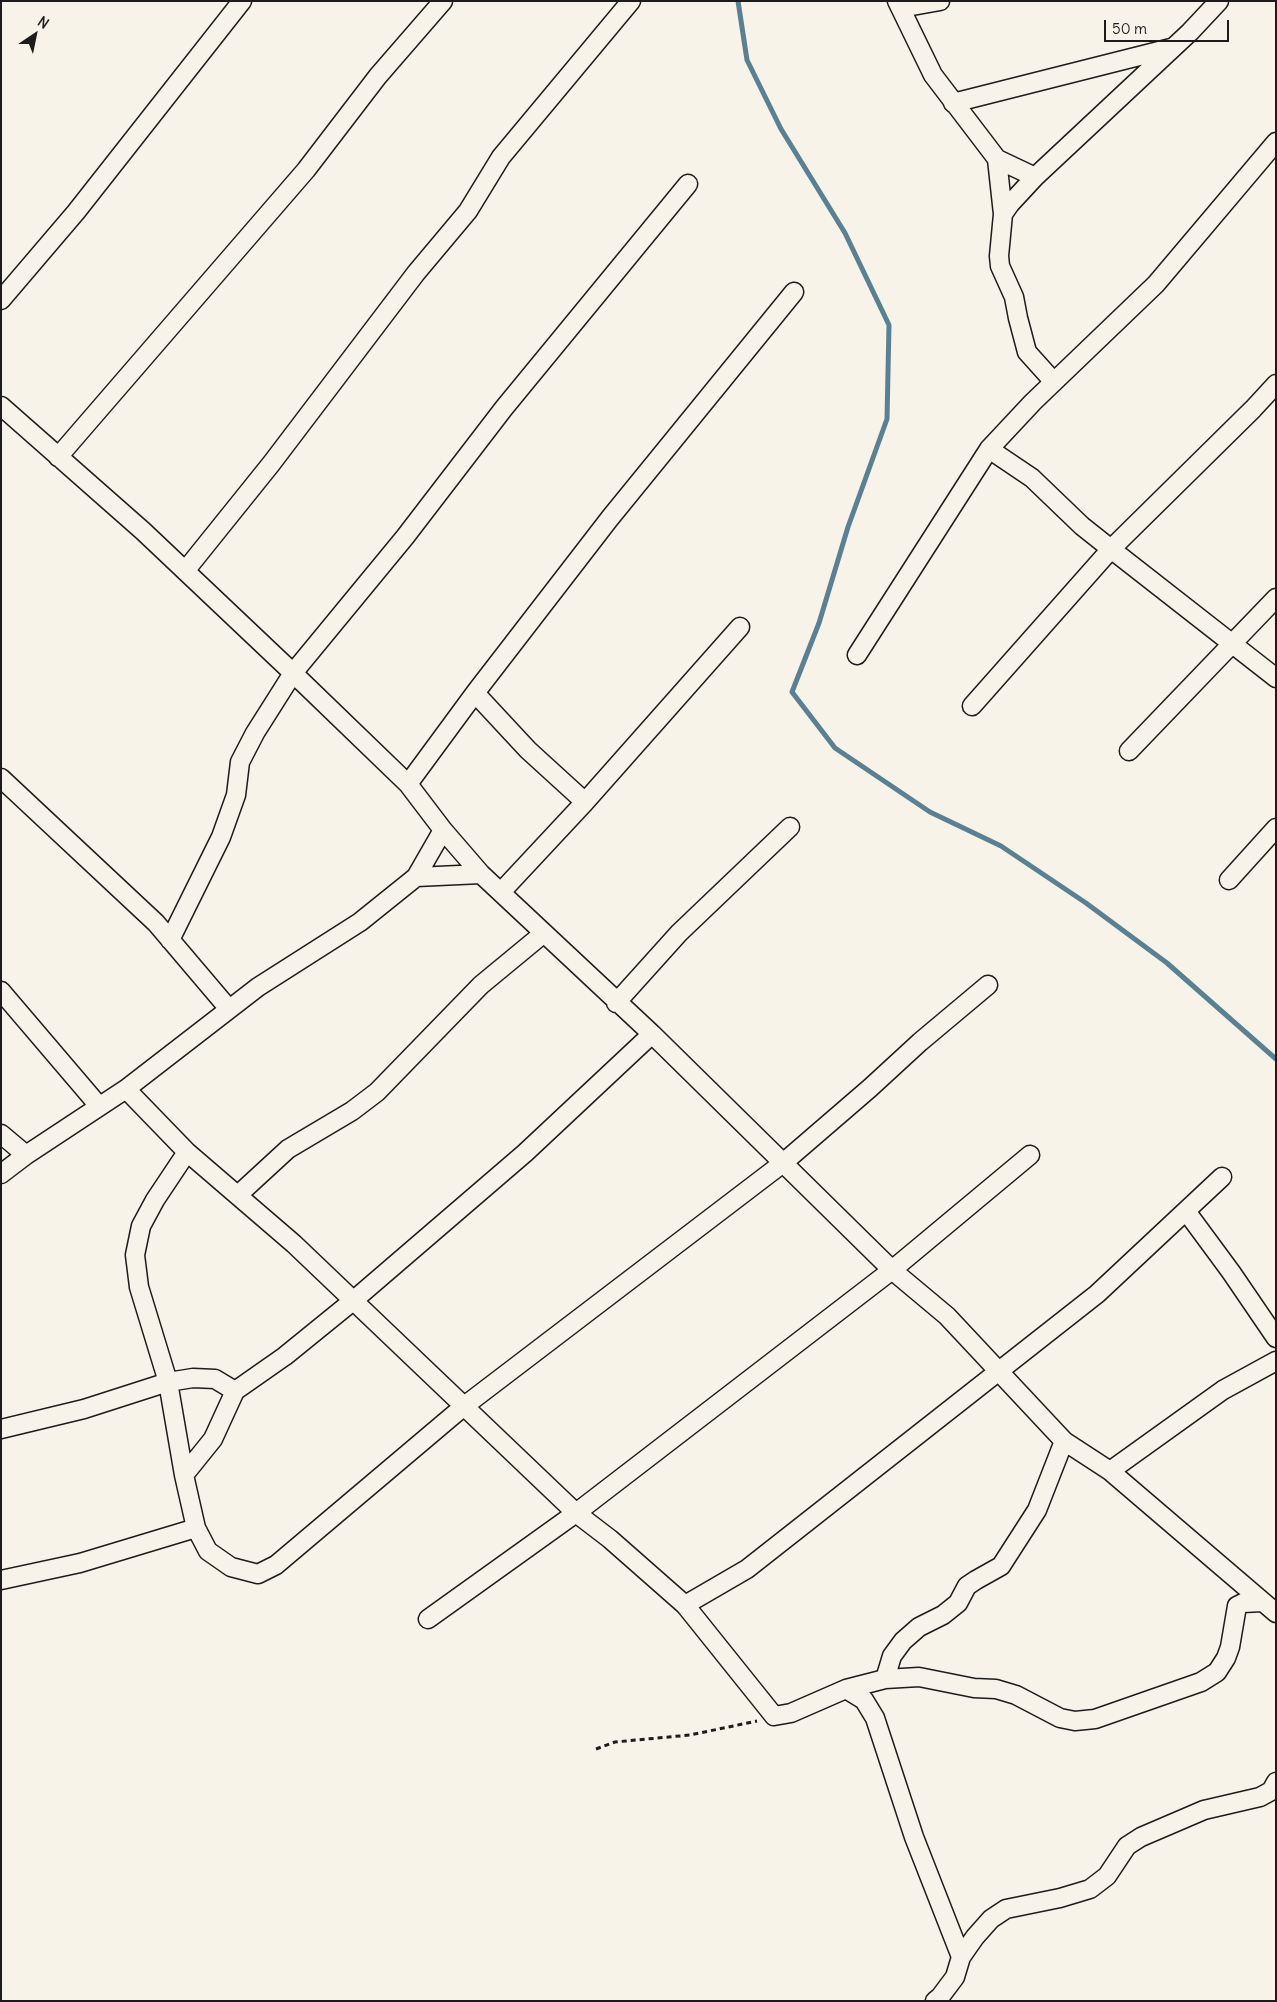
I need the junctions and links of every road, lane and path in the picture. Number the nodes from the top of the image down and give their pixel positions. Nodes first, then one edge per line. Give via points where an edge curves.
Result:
1 (242, 1) edge
2 (442, 1) edge
3 (631, 1) edge
4 (940, 1) edge
5 (1219, 1) edge
6 (899, 5) edge
7 (1172, 48) junction
8 (953, 104) junction
9 (1276, 142) edge
10 (997, 159) junction
11 (1035, 177) junction
12 (688, 184) dead end
13 (1003, 214) junction
14 (794, 292) dead end
15 (1, 300) edge
16 (1054, 382) junction
17 (1276, 384) edge
18 (1, 406) edge
19 (990, 448) junction
20 (58, 457) junction
21 (1111, 550) junction
22 (185, 571) junction
23 (1276, 598) edge
24 (740, 627) dead end
25 (1232, 644) junction
26 (857, 655) dead end
27 (293, 673) junction
28 (1276, 678) edge
29 (475, 692) junction
30 (972, 706) dead end
31 (1130, 751) dead end
32 (1, 778) edge
33 (408, 784) junction
34 (585, 802) junction
35 (790, 827) dead end
36 (1276, 828) edge
37 (443, 830) junction
38 (480, 874) junction
39 (416, 877) junction
40 (1229, 880) dead end
41 (501, 892) junction
42 (544, 933) junction
43 (170, 940) junction
44 (988, 985) dead end
45 (1, 991) edge
46 (616, 1003) junction
47 (229, 1009) junction
48 (652, 1034) junction
49 (126, 1089) junction
50 (100, 1106) junction
51 (1, 1134) edge
52 (187, 1152) junction
53 (1030, 1155) dead end
54 (26, 1156) junction
55 (783, 1163) junction
56 (1, 1174) edge
57 (1222, 1177) dead end
58 (238, 1195) junction
59 (1186, 1211) junction
60 (892, 1270) junction
61 (354, 1300) junction
62 (1276, 1338) edge
63 (1276, 1361) edge
64 (999, 1371) junction
65 (168, 1382) junction
66 (235, 1391) junction
67 (463, 1407) junction
68 (1, 1429) edge
69 (1064, 1441) junction
70 (1110, 1471) junction
71 (184, 1475) junction
72 (576, 1513) junction
73 (196, 1528) junction
74 (1, 1580) edge
75 (1262, 1602) junction
76 (685, 1605) junction
77 (1276, 1613) edge
78 (428, 1619) dead end
79 (885, 1679) junction
80 (846, 1689) junction
81 (774, 1716) junction
82 (596, 1749) dead end
83 (1276, 1782) edge
84 (961, 1957) junction
85 (935, 2001) edge

1 - 15 street via 76,212
2 - 20 street via 378,76 306,170
3 - 22 street via 501,157 468,211 416,273
4 - 6 street
5 - 7 street
6 - 8 street via 933,75
7 - 8 street
7 - 11 street
8 - 10 street
9 - 16 street via 1156,284
10 - 11 street
10 - 13 street
11 - 13 street
12 - 27 street
13 - 16 street via 1000,266 1014,297 1028,352
14 - 29 street via 610,518
16 - 19 street
17 - 21 street
18 - 20 street
19 - 21 street via 1032,478
19 - 26 street
20 - 22 street
21 - 25 street
21 - 30 street
22 - 27 street
23 - 25 street
24 - 34 street
25 - 28 street
25 - 31 street
27 - 33 street
27 - 43 street via 240,762 236,796 221,837
29 - 33 street
29 - 34 street via 528,750
32 - 43 street via 156,923
33 - 37 street
34 - 41 street
35 - 46 street via 679,933
36 - 40 street
37 - 38 street
37 - 39 street
38 - 39 street
38 - 41 street
39 - 47 street via 360,922
41 - 42 street
42 - 46 street
42 - 58 street via 481,985 377,1092 352,1111 288,1149
43 - 47 street
44 - 55 street
45 - 50 street
46 - 48 street
47 - 49 street
48 - 55 street
48 - 61 street via 525,1153
49 - 50 street
49 - 52 street
50 - 54 street
51 - 54 street
52 - 58 street
52 - 65 street via 141,1226 135,1255 139,1287
53 - 60 street
54 - 56 street
55 - 60 street
55 - 67 street
57 - 59 street
58 - 61 street
59 - 62 street
59 - 64 street via 1097,1294
60 - 64 street via 946,1316
60 - 72 street
61 - 66 street via 285,1356
61 - 67 street
63 - 70 street via 1223,1390
64 - 69 street
64 - 76 street via 747,1569
65 - 66 street via 193,1378 215,1380
65 - 68 street via 84,1409
65 - 71 street
66 - 71 street via 213,1440
67 - 72 street
67 - 73 street via 276,1565 258,1574 231,1568 208,1550
69 - 70 street
69 - 79 street via 1037,1510 1001,1566 967,1586 958,1603 944,1615 902,1640 892,1656
70 - 75 street
71 - 73 street
72 - 76 street
72 - 78 street
73 - 74 street via 80,1563
75 - 77 street
75 - 79 street via 1237,1606 1230,1647 1217,1672 1200,1682 1095,1719 1075,1721 1060,1718 1016,1695 996,1689 919,1677
76 - 81 street
79 - 80 street
80 - 81 street via 791,1713
80 - 84 street via 864,1700 875,1718 914,1836
81 - 82 path via 737,1727 615,1742
83 - 84 street via 1271,1791 1260,1797 1204,1810 1141,1837 1127,1846 1107,1876 1090,1889 1006,1909 990,1920
84 - 85 street via 955,1977

